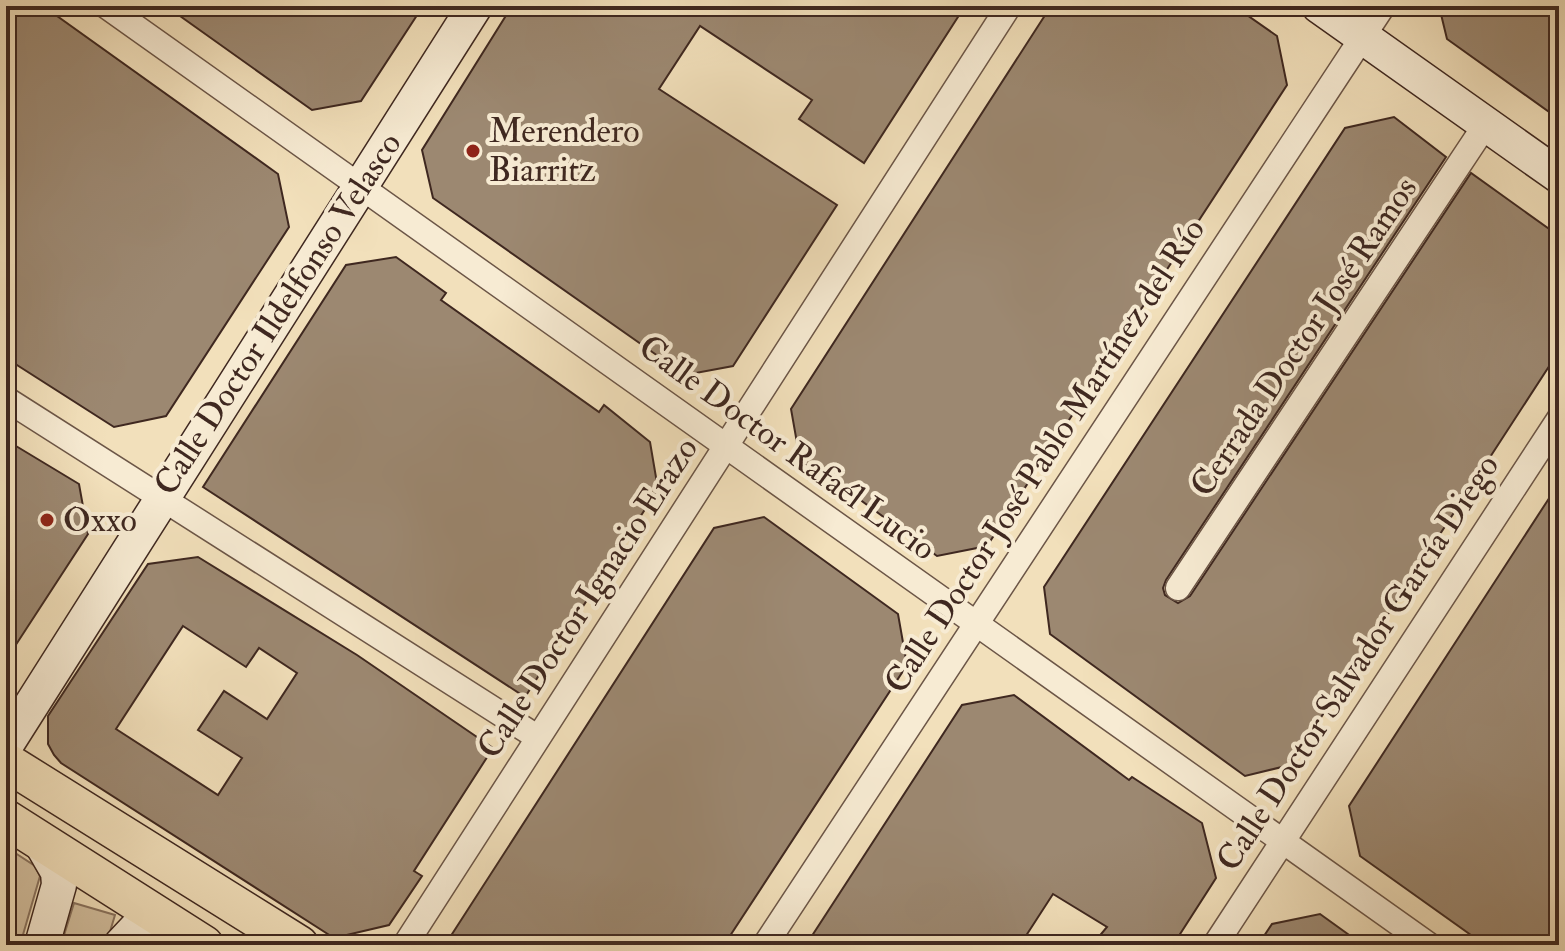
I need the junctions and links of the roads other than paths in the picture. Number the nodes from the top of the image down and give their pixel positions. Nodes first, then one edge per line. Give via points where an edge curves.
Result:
1 (106, 6) edge
2 (475, 6) edge
3 (1009, 6) edge
4 (1319, 6) edge
5 (1383, 6) edge
6 (1362, 36) junction
7 (1486, 124) junction
8 (1559, 176) edge
9 (360, 187) junction
10 (6, 399) edge
11 (1559, 419) edge
12 (728, 445) junction
13 (162, 497) junction
14 (1178, 588) dead end
15 (975, 624) junction
16 (537, 737) junction
17 (6, 745) edge
18 (6, 762) edge
19 (6, 819) edge
20 (40, 841) junction
21 (1282, 842) junction
22 (152, 912) junction
23 (42, 945) edge
24 (121, 945) edge
25 (204, 945) edge
26 (299, 945) edge
27 (405, 945) edge
28 (765, 945) edge
29 (1215, 945) edge
30 (1429, 945) edge

1 - 9 street, Calle Doctor Rafaél Lucio
2 - 9 street, Calle Doctor Ildelfonso Velasco
3 - 12 street, Calle Doctor Ignacio Erazo
4 - 6 street
5 - 6 street, Calle Doctor José Pablo Martínez del Río
6 - 7 street
6 - 15 street, Calle Doctor José Pablo Martínez del Río
7 - 8 street
7 - 14 street, Cerrada Doctor José Ramos
9 - 12 street, Calle Doctor Rafaél Lucio
9 - 13 street, Calle Doctor Ildelfonso Velasco
10 - 13 street
11 - 21 street, Calle Doctor Salvador García Diego
12 - 15 street, Calle Doctor Rafaél Lucio
12 - 16 street, Calle Doctor Ignacio Erazo
13 - 16 street
13 - 17 street, Calle Doctor Ildelfonso Velasco
15 - 21 street, Calle Doctor Rafaél Lucio
15 - 28 street, Calle Doctor José Pablo Martínez del Río
16 - 27 street, Calle Doctor Ignacio Erazo
18 - 26 main road
19 - 20 main road
20 - 22 main road
20 - 23 street via 58,872 59,885
21 - 29 street, Calle Doctor Salvador García Diego
21 - 30 street, Calle Doctor Rafaél Lucio
22 - 24 street
22 - 25 main road

